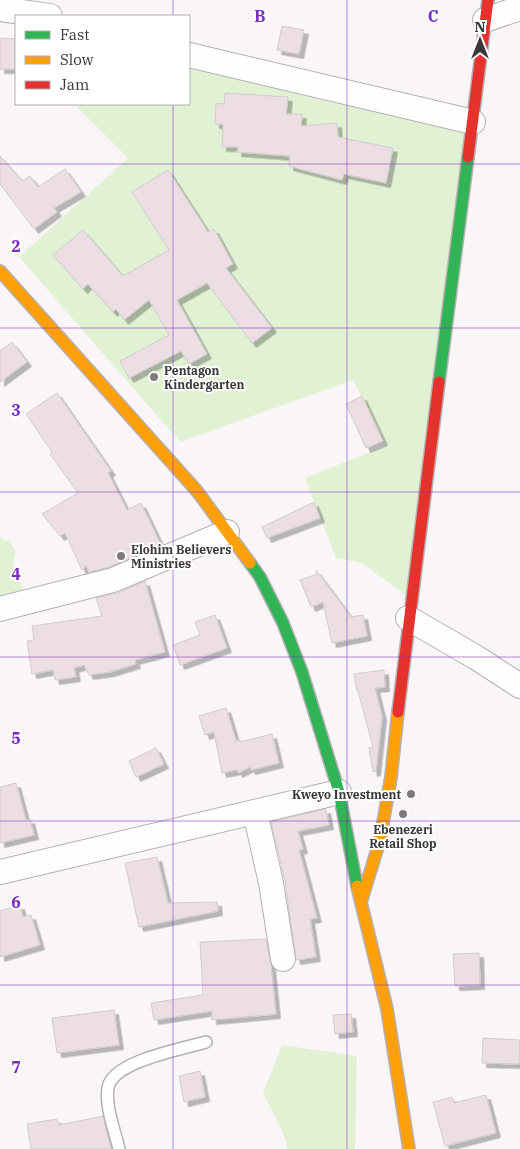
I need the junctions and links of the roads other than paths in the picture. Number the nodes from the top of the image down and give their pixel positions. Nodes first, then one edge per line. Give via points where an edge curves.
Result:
1 (520, 8) edge
2 (0, 9) edge
3 (487, 10) edge
4 (43, 15) edge
5 (190, 55) edge
6 (473, 122) junction
7 (0, 271) edge
8 (227, 532) junction
9 (0, 609) edge
10 (408, 618) junction
11 (520, 686) edge
12 (339, 792) junction
13 (255, 812) junction
14 (0, 872) edge
15 (360, 903) junction
16 (283, 959) dead end
17 (206, 1042) dead end
18 (119, 1149) edge
19 (409, 1149) edge

1 - 3 street
2 - 4 street
3 - 6 street
5 - 6 street
6 - 10 street
7 - 8 street via 168,456
8 - 9 street via 113,580
8 - 12 street via 260,577 283,623 302,672
10 - 11 street
10 - 15 street via 387,806
12 - 13 street
12 - 15 street
13 - 14 street
13 - 16 street
15 - 19 street via 387,1009
17 - 18 lane via 129,1065 116,1072 110,1080 108,1100

